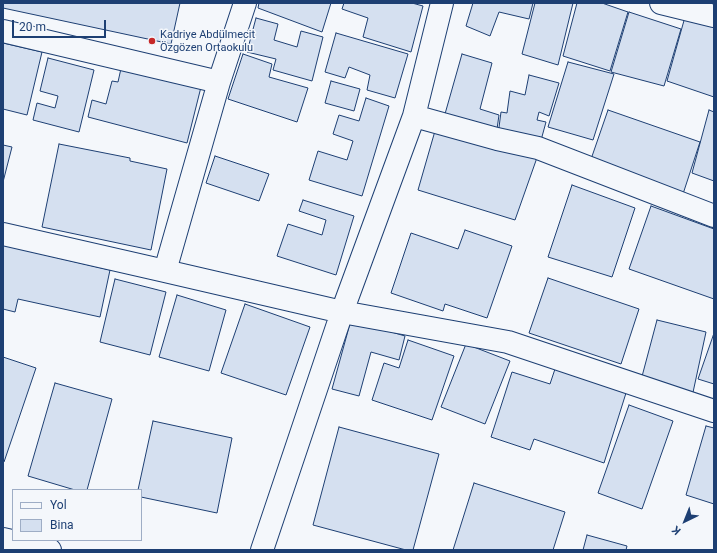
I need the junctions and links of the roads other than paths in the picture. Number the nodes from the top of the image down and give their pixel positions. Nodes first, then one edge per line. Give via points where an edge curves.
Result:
1 (245, 3) edge
2 (442, 3) edge
3 (661, 3) edge
4 (714, 16) edge
5 (3, 31) edge
6 (220, 82) junction
7 (414, 116) junction
8 (714, 216) edge
9 (3, 234) edge
10 (166, 271) junction
11 (342, 312) junction
12 (714, 411) edge
13 (3, 539) edge
14 (50, 550) edge
15 (262, 550) edge

1 - 6 street
2 - 7 street
3 - 4 street
5 - 6 street
6 - 10 street
7 - 8 street via 538,148
7 - 11 street
9 - 10 street
10 - 11 street
11 - 12 street via 508,342
11 - 15 street
13 - 14 street

